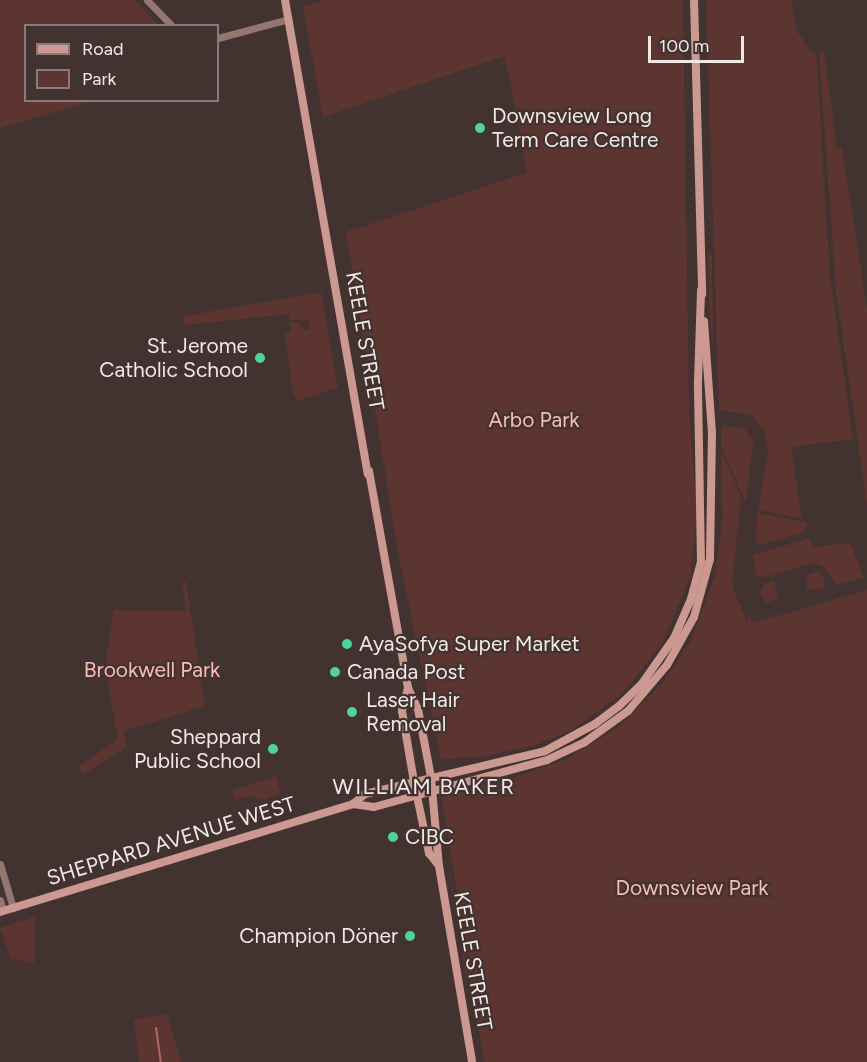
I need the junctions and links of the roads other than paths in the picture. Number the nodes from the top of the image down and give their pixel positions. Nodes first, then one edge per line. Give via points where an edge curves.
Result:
1 (147, 0) edge
2 (285, 0) edge
3 (694, 0) edge
4 (289, 19) junction
5 (170, 24) edge
6 (219, 38) edge
7 (701, 290) junction
8 (408, 688) junction
9 (431, 777) junction
10 (414, 782) junction
11 (432, 792) junction
12 (417, 796) junction
13 (353, 804) junction
14 (0, 864) edge
15 (439, 866) junction
16 (0, 900) edge
17 (13, 908) junction
18 (2, 911) edge
19 (472, 1062) edge

1 - 5 street
2 - 4 main road, KEELE STREET
3 - 7 main road, SHEPPARD AVENUE WEST
4 - 6 street
4 - 8 main road, KEELE STREET
7 - 9 main road, SHEPPARD AVENUE WEST via 698,382 703,534 693,593 674,638 641,685 608,715 571,738 544,751
7 - 11 main road, SHEPPARD AVENUE WEST via 710,389 712,532 700,601 682,641 646,692 585,741 522,768
8 - 9 main road, KEELE STREET via 418,709
8 - 10 main road, KEELE STREET via 402,711
9 - 10 main road, SHEPPARD AVENUE WEST
9 - 11 main road, KEELE STREET
10 - 12 main road, KEELE STREET
10 - 13 main road, SHEPPARD AVENUE WEST via 365,794
11 - 12 main road, SHEPPARD AVENUE WEST
11 - 15 main road, KEELE STREET
12 - 13 main road, SHEPPARD AVENUE WEST via 374,807
12 - 15 main road, KEELE STREET via 429,853
13 - 17 main road, SHEPPARD AVENUE WEST
14 - 17 street
15 - 19 main road, KEELE STREET
16 - 18 street
17 - 18 main road, SHEPPARD AVENUE WEST

